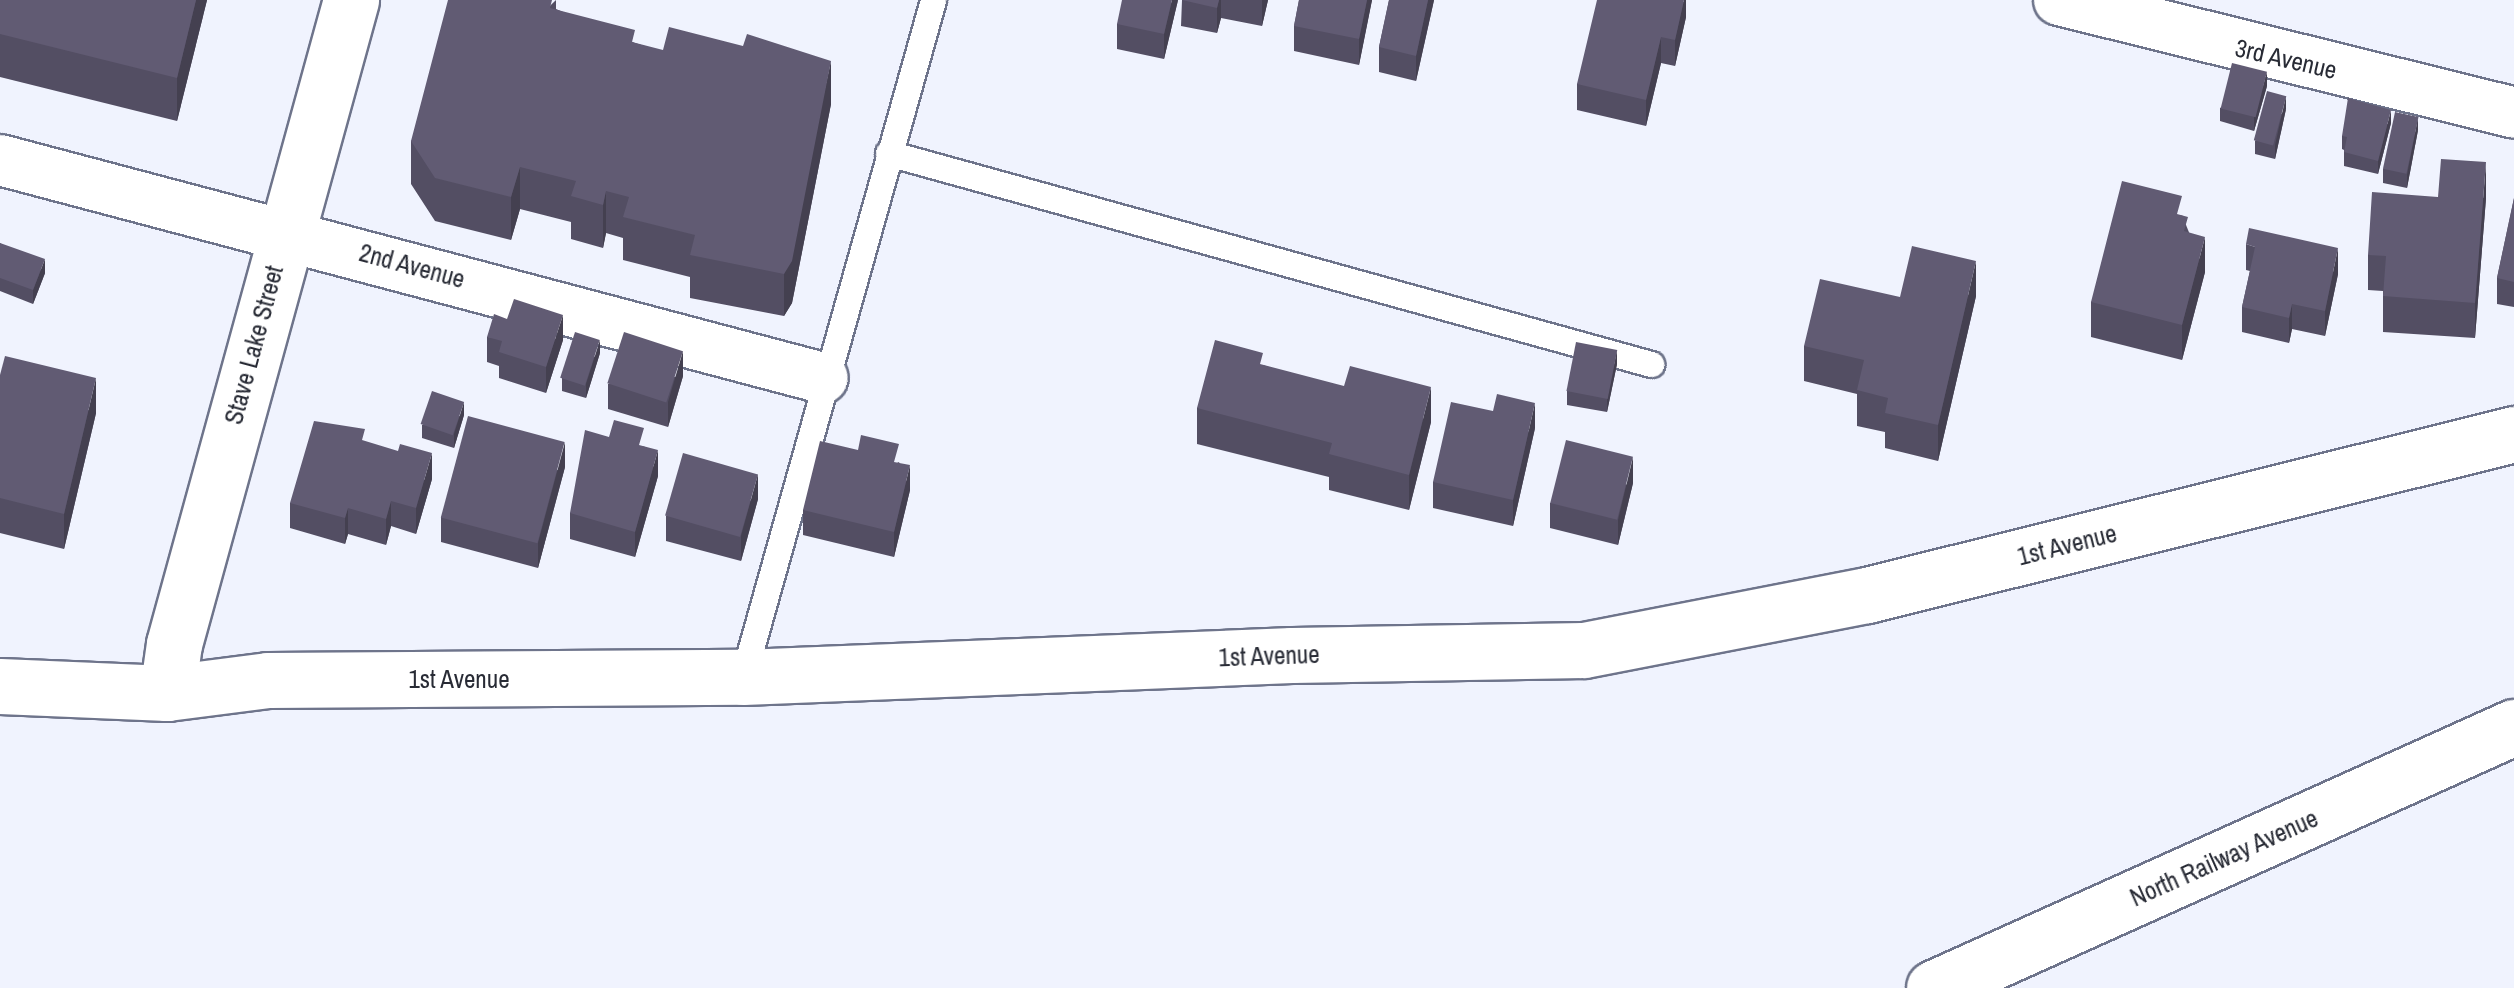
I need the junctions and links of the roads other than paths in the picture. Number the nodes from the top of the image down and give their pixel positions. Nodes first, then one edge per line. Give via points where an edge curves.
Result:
1 (351, 0) edge
2 (933, 0) edge
3 (2059, 0) edge
4 (2143, 12) edge
5 (2514, 113) edge
6 (888, 152) junction
7 (0, 160) edge
8 (284, 232) junction
9 (1651, 364) dead end
10 (823, 378) junction
11 (2514, 434) edge
12 (743, 677) junction
13 (0, 686) edge
14 (167, 693) junction
15 (2514, 727) edge
16 (1934, 988) edge

1 - 8 main road, Stave Lake Street
2 - 6 lane
3 - 4 street, 3rd Avenue
4 - 5 street, 3rd Avenue
6 - 9 lane
6 - 10 lane
7 - 8 street, 2nd Avenue
8 - 10 street, 2nd Avenue
8 - 14 main road, Stave Lake Street via 174,644
10 - 12 lane
11 - 12 main road, 1st Avenue via 1867,596 1584,650
12 - 14 main road, 1st Avenue via 268,680
13 - 14 main road, 1st Avenue
15 - 16 main road, North Railway Avenue

